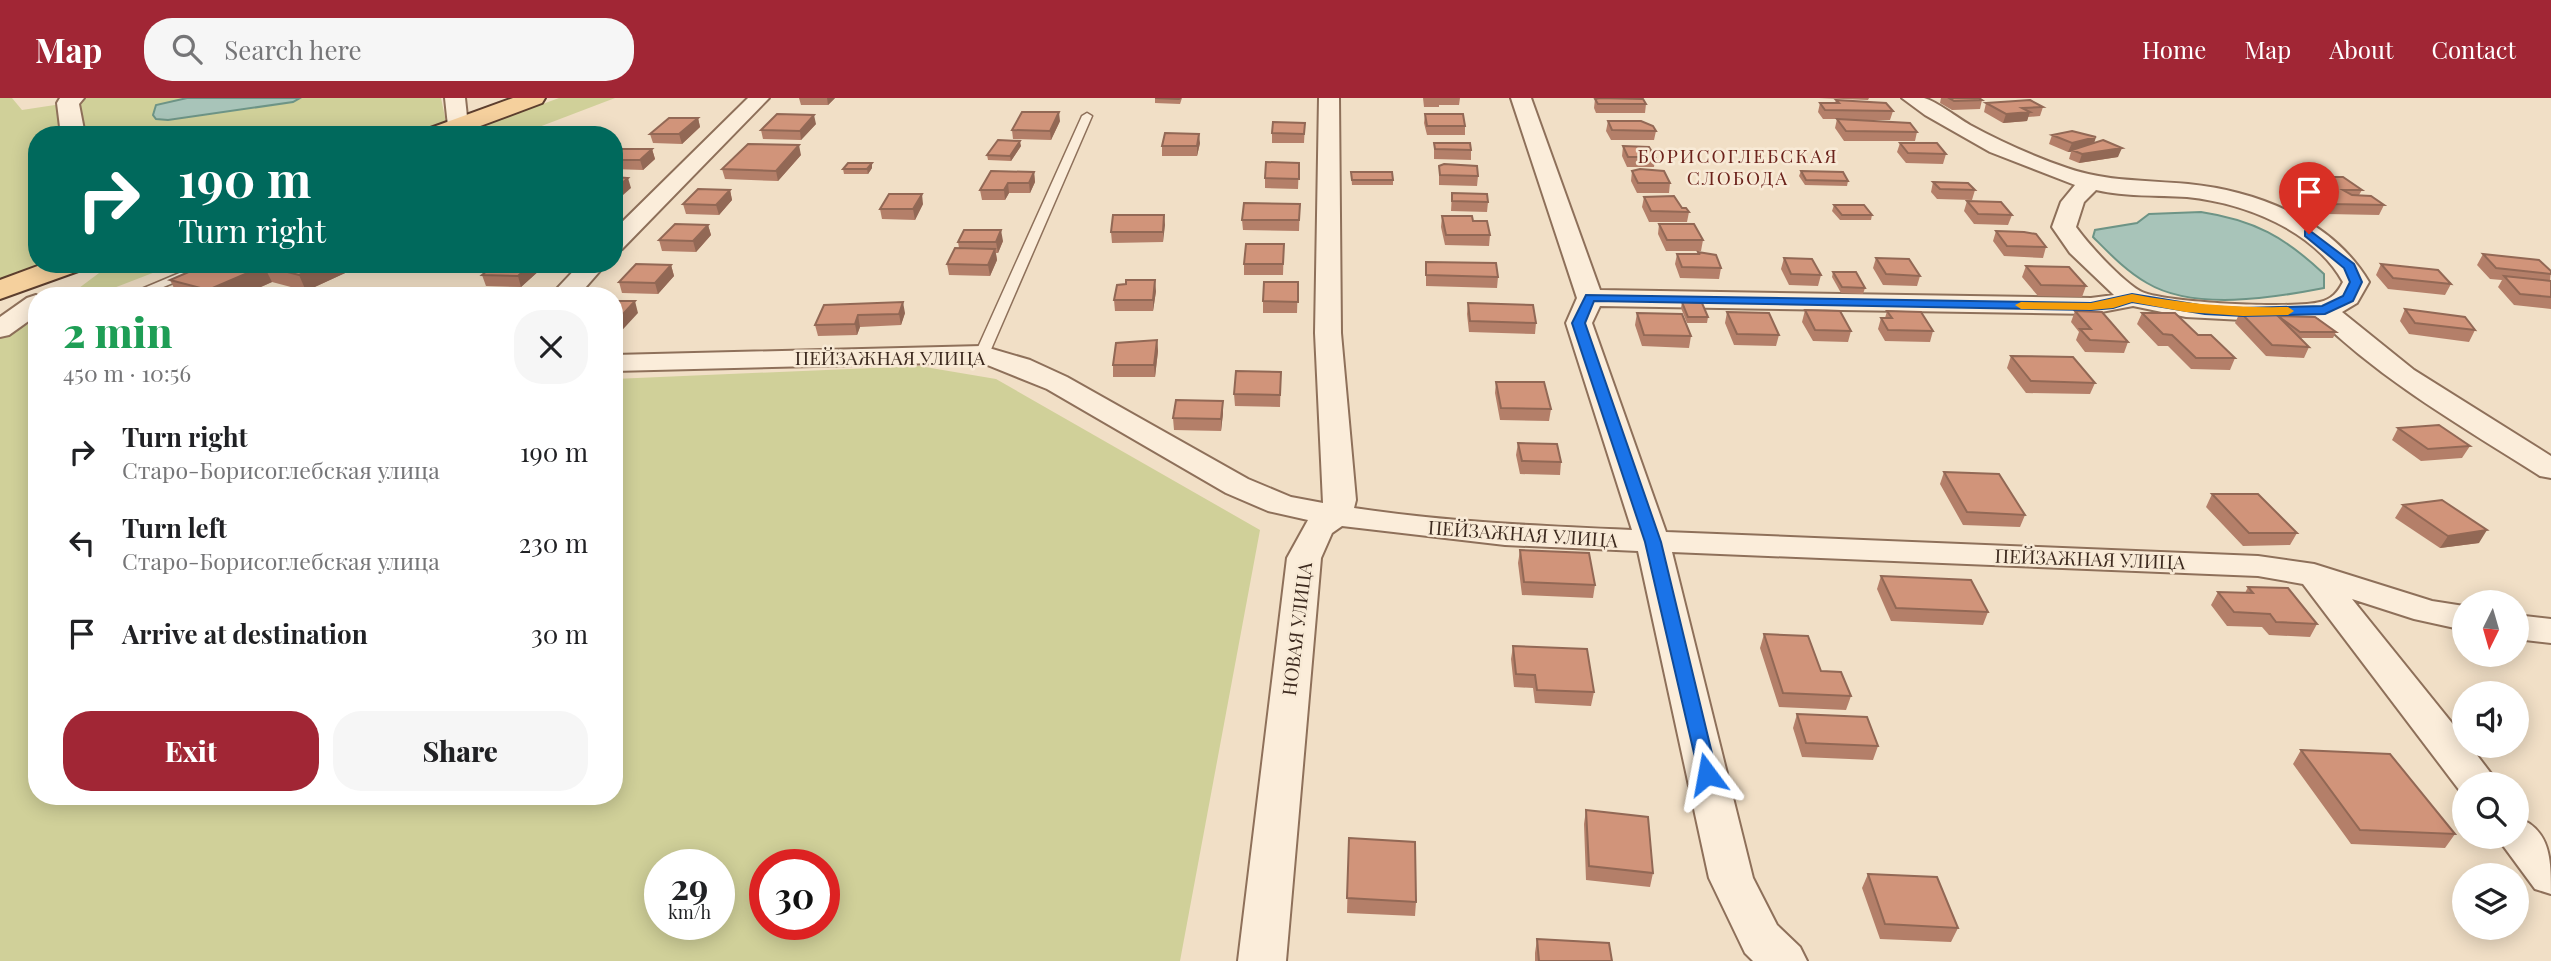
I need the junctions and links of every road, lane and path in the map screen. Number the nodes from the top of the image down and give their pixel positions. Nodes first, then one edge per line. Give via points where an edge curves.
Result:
1 (73, 98) edge
2 (455, 98) edge
3 (534, 98) edge
4 (759, 98) edge
5 (1329, 98) edge
6 (1521, 98) edge
7 (1912, 98) edge
8 (1087, 116) dead end
9 (71, 126) edge
10 (457, 126) joint
11 (2091, 183) junction
12 (623, 235) edge
13 (46, 273) edge
14 (189, 273) edge
15 (585, 273) edge
16 (154, 287) edge
17 (572, 287) edge
18 (1, 289) edge
19 (1590, 298) junction
20 (2132, 298) junction
21 (28, 300) edge
22 (28, 309) edge
23 (2325, 310) junction
24 (0, 328) edge
25 (982, 354) junction
26 (623, 363) edge
27 (2551, 469) edge
28 (1335, 515) junction
29 (1653, 542) junction
30 (2314, 575) junction
31 (2452, 616) edge
32 (2529, 629) edge
33 (2551, 631) edge
34 (2469, 772) edge
35 (2529, 849) edge
36 (2551, 877) edge
37 (1262, 961) edge
38 (1783, 961) edge

1 - 9 street via 68,103
2 - 10 street
3 - 10 main road
4 - 12 street
5 - 28 street via 1328,333 1340,500
6 - 19 street
7 - 11 street via 1987,141
8 - 25 lane
11 - 20 street via 2076,194 2064,227 2079,248
11 - 23 street via 2206,194 2295,224 2350,266 2356,282 2348,298
13 - 18 main road
14 - 16 lane
15 - 17 street
18 - 21 street
19 - 20 street via 2091,306
19 - 29 street via 1579,323
20 - 23 street via 2186,309
22 - 24 street
23 - 27 street via 2349,335 2410,380
25 - 26 street, ПЕЙЗАЖНАЯ УЛИЦА
25 - 28 street, ПЕЙЗАЖНАЯ УЛИЦА via 1025,368 1069,390 1202,468 1276,503
28 - 29 street, ПЕЙЗАЖНАЯ УЛИЦА via 1505,535
28 - 37 street, НОВАЯ УЛИЦА via 1318,528 1304,558
29 - 30 street, ПЕЙЗАЖНАЯ УЛИЦА via 2258,566
29 - 38 street via 1731,877 1761,939
30 - 31 street, ПЕЙЗАЖНАЯ УЛИЦА
30 - 34 street
32 - 33 street
35 - 36 street

